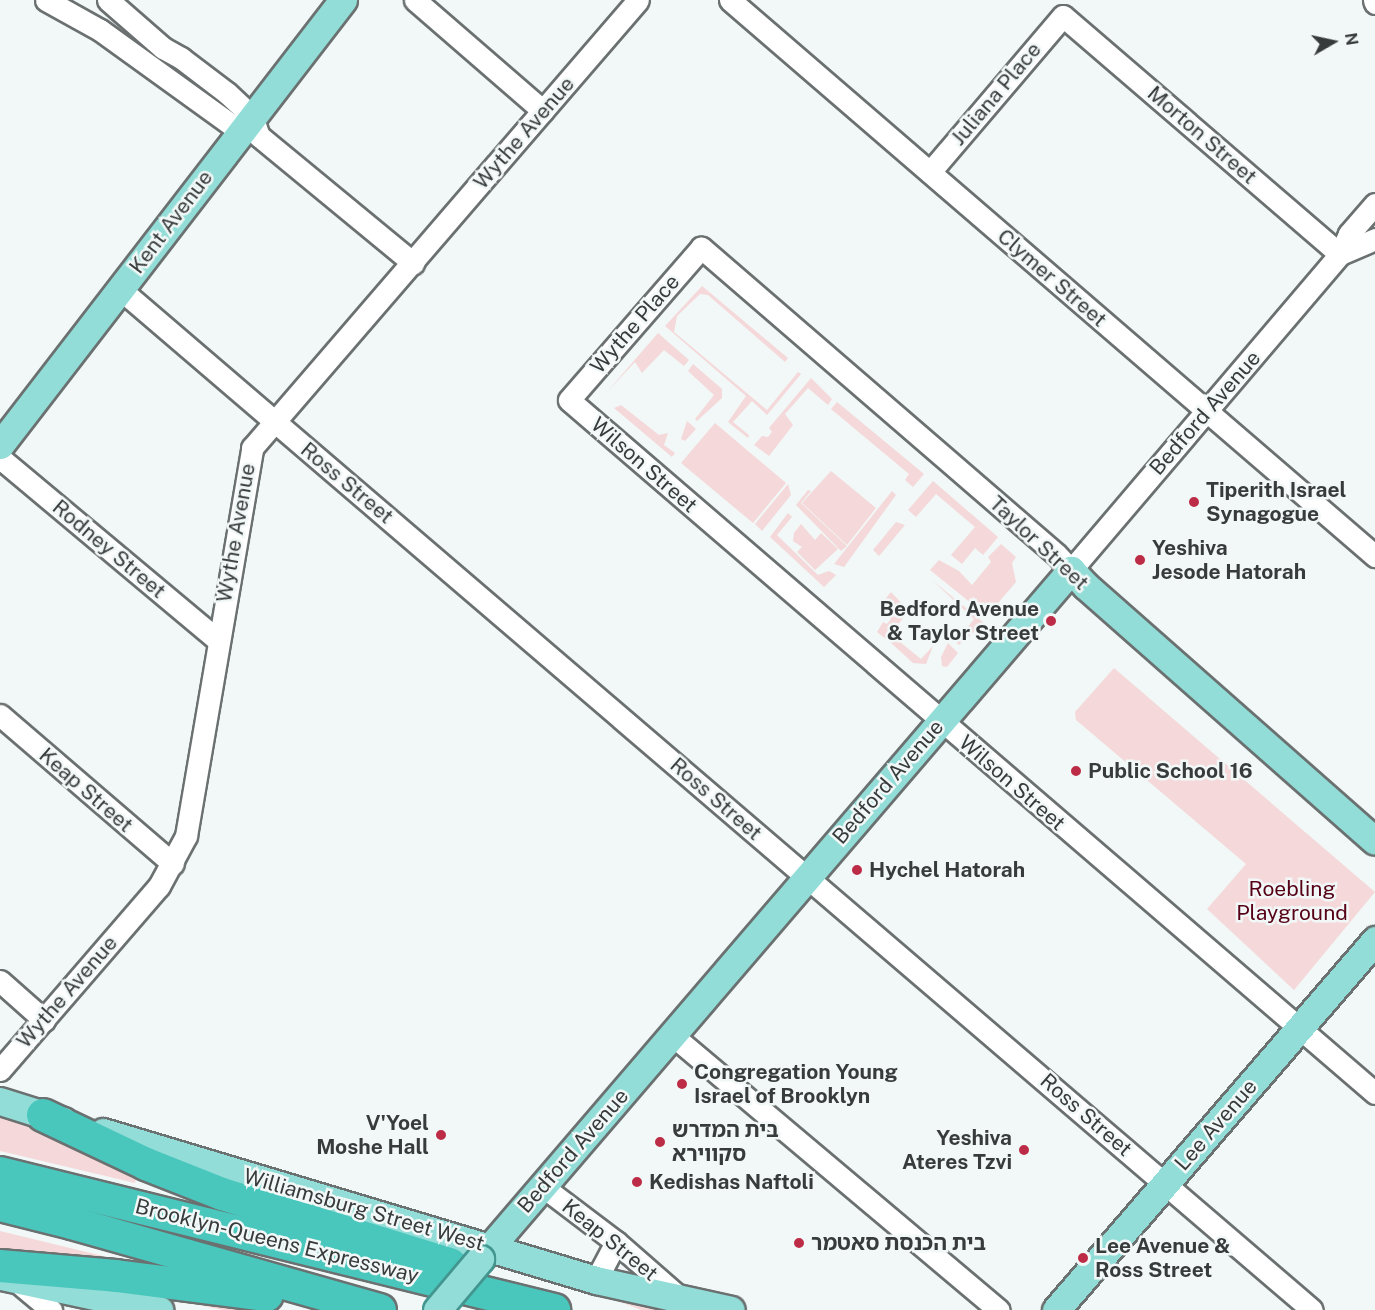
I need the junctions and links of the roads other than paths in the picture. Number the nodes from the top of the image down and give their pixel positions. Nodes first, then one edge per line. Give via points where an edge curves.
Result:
1 (46, 0) edge
2 (108, 0) edge
3 (324, 0) edge
4 (343, 0) edge
5 (415, 0) edge
6 (638, 0) edge
7 (730, 0) edge
8 (1063, 16) joint
9 (543, 111) junction
10 (241, 119) junction
11 (930, 172) junction
12 (1375, 204) edge
13 (1375, 238) edge
14 (701, 248) joint
15 (1340, 254) junction
16 (413, 263) junction
17 (120, 289) junction
18 (569, 400) joint
19 (1207, 411) junction
20 (0, 419) edge
21 (274, 422) junction
22 (0, 445) edge
23 (0, 458) edge
24 (1375, 556) edge
25 (1071, 570) junction
26 (218, 640) junction
27 (0, 715) edge
28 (940, 722) junction
29 (1375, 840) edge
30 (173, 864) junction
31 (807, 877) junction
32 (1375, 940) edge
33 (0, 981) edge
34 (44, 1020) junction
35 (1298, 1029) junction
36 (672, 1035) junction
37 (0, 1070) edge
38 (1375, 1093) edge
39 (0, 1101) edge
40 (43, 1115) junction
41 (0, 1173) edge
42 (1165, 1184) junction
43 (542, 1186) junction
44 (0, 1205) edge
45 (616, 1242) junction
46 (485, 1253) junction
47 (5, 1274) edge
48 (596, 1280) junction
49 (678, 1296) junction
50 (51, 1310) edge
51 (159, 1310) edge
52 (364, 1310) edge
53 (380, 1310) edge
54 (437, 1310) edge
55 (554, 1310) edge
56 (562, 1310) edge
57 (731, 1310) edge
58 (999, 1310) edge
59 (1056, 1310) edge
60 (1312, 1310) edge

1 - 10 street via 100,30 201,101
2 - 10 street via 163,48 215,84
3 - 10 main road, Kent Avenue
4 - 10 main road, Kent Avenue
5 - 9 street
6 - 9 street, Wythe Avenue
7 - 11 street, Clymer Street
8 - 11 street, Juliana Place
8 - 15 street, Morton Street
9 - 16 street, Wythe Avenue
10 - 16 street
10 - 17 main road, Kent Avenue
10 - 20 main road, Kent Avenue
11 - 19 street, Clymer Street
12 - 15 street, Bedford Avenue via 1349,234
13 - 15 street, Bedford Avenue
14 - 18 street, Wythe Place
14 - 25 street, Taylor Street
15 - 19 street, Bedford Avenue
16 - 21 street, Wythe Avenue
17 - 21 street, Ross Street
17 - 22 main road, Kent Avenue
18 - 28 street, Wilson Street
19 - 24 street, Clymer Street
19 - 25 street, Bedford Avenue
21 - 26 street, Wythe Avenue via 249,453
21 - 31 street, Ross Street
23 - 26 street, Rodney Street
25 - 28 main road, Bedford Avenue
25 - 29 main road, Taylor Street
26 - 30 street, Wythe Avenue via 188,829
27 - 30 street, Keap Street
28 - 31 main road, Bedford Avenue
28 - 35 street, Wilson Street
30 - 34 street, Wythe Avenue via 159,886
31 - 36 main road, Bedford Avenue
31 - 42 street, Ross Street
32 - 35 main road, Lee Avenue
33 - 34 street
34 - 37 street, Wythe Avenue
35 - 38 street, Wilson Street
35 - 42 main road, Lee Avenue
36 - 43 main road, Bedford Avenue
36 - 58 street
39 - 40 main road, Williamsburg Street West
40 - 46 main road, Williamsburg Street West
40 - 56 highway via 146,1164 222,1194 546,1292
41 - 55 highway, Brooklyn-Queens Expressway
42 - 59 main road, Lee Avenue
42 - 60 street, Ross Street
43 - 45 street, Keap Street
43 - 46 main road, Bedford Avenue
44 - 53 highway, Brooklyn-Queens Expressway
45 - 48 street
45 - 49 street, Keap Street
46 - 48 main road, Williamsburg Street West
46 - 54 main road, Bedford Avenue, bridge
47 - 50 street
47 - 51 main road
47 - 52 highway via 209,1286
48 - 49 main road, Williamsburg Street West
49 - 57 main road, Williamsburg Street West

